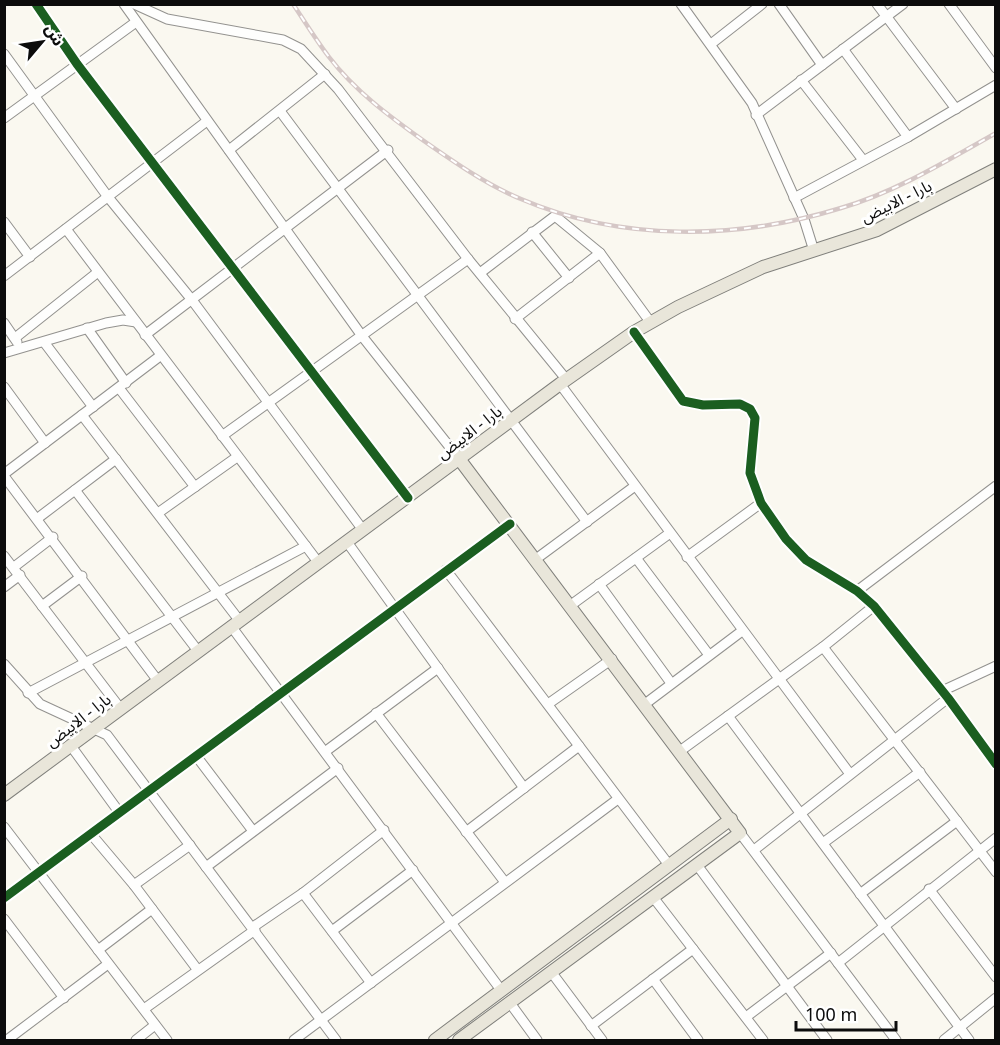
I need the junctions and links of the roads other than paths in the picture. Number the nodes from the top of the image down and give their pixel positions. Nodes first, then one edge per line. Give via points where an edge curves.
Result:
1 (36, 4) edge
2 (124, 4) edge
3 (134, 4) edge
4 (681, 4) edge
5 (762, 4) edge
6 (779, 4) edge
7 (877, 4) edge
8 (903, 4) edge
9 (949, 4) edge
10 (886, 17) junction
11 (136, 22) junction
12 (711, 44) junction
13 (843, 49) junction
14 (4, 54) edge
15 (77, 64) junction
16 (822, 65) junction
17 (996, 68) edge
18 (326, 74) junction
19 (801, 80) junction
20 (996, 85) edge
21 (34, 96) junction
22 (956, 109) junction
23 (280, 111) junction
24 (756, 115) junction
25 (4, 118) edge
26 (207, 121) junction
27 (908, 137) junction
28 (229, 150) junction
29 (388, 150) junction
30 (863, 160) junction
31 (153, 162) junction
32 (994, 172) edge
33 (336, 188) junction
34 (108, 197) junction
35 (794, 198) junction
36 (4, 222) edge
37 (66, 229) junction
38 (286, 229) junction
39 (532, 232) junction
40 (814, 251) junction
41 (600, 253) junction
42 (30, 257) junction
43 (468, 259) junction
44 (233, 269) junction
45 (98, 272) junction
46 (480, 273) junction
47 (4, 276) edge
48 (569, 278) junction
49 (418, 295) junction
50 (192, 300) junction
51 (515, 319) junction
52 (136, 322) junction
53 (4, 323) edge
54 (651, 323) junction
55 (87, 328) junction
56 (634, 332) junction
57 (145, 335) junction
58 (362, 336) junction
59 (15, 338) junction
60 (44, 342) junction
61 (22, 349) junction
62 (4, 353) edge
63 (160, 356) junction
64 (312, 372) junction
65 (563, 381) junction
66 (123, 385) junction
67 (4, 387) edge
68 (269, 403) junction
69 (93, 407) junction
70 (82, 415) junction
71 (512, 421) junction
72 (222, 436) junction
73 (45, 442) junction
74 (237, 457) junction
75 (116, 459) junction
76 (460, 460) junction
77 (4, 475) edge
78 (635, 486) junction
79 (996, 486) edge
80 (195, 487) junction
81 (75, 490) junction
82 (408, 498) junction
83 (761, 504) junction
84 (158, 513) junction
85 (38, 518) junction
86 (587, 522) junction
87 (510, 524) junction
88 (363, 530) junction
89 (670, 533) junction
90 (52, 537) junction
91 (347, 542) junction
92 (306, 546) junction
93 (4, 556) edge
94 (687, 557) junction
95 (636, 558) junction
96 (536, 559) junction
97 (318, 562) junction
98 (446, 570) junction
99 (17, 571) junction
100 (82, 576) junction
101 (599, 584) junction
102 (4, 587) edge
103 (216, 591) junction
104 (857, 591) junction
105 (571, 605) junction
106 (42, 606) junction
107 (874, 606) junction
108 (396, 610) junction
109 (171, 617) junction
110 (235, 623) junction
111 (741, 631) junction
112 (128, 639) junction
113 (823, 647) junction
114 (198, 651) junction
115 (709, 655) junction
116 (612, 660) junction
117 (85, 662) junction
118 (4, 663) edge
119 (996, 666) edge
120 (438, 668) junction
121 (158, 681) junction
122 (779, 681) junction
123 (671, 683) junction
124 (282, 692) junction
125 (28, 693) junction
126 (945, 694) junction
127 (548, 704) junction
128 (645, 704) junction
129 (120, 708) junction
130 (376, 713) junction
131 (728, 716) junction
132 (94, 727) junction
133 (896, 740) junction
134 (71, 746) junction
135 (579, 746) junction
136 (326, 751) junction
137 (680, 751) junction
138 (197, 757) junction
139 (996, 764) edge
140 (338, 768) junction
141 (920, 772) junction
142 (849, 774) junction
143 (524, 788) junction
144 (150, 790) junction
145 (4, 795) edge
146 (618, 799) junction
147 (118, 812) junction
148 (800, 813) junction
149 (731, 819) junction
150 (957, 821) junction
151 (4, 827) edge
152 (253, 831) junction
153 (384, 831) junction
154 (466, 832) junction
155 (741, 833) junction
156 (91, 834) junction
157 (996, 838) edge
158 (823, 843) junction
159 (190, 845) junction
160 (754, 850) junction
161 (980, 850) junction
162 (669, 865) junction
163 (696, 865) junction
164 (206, 867) junction
165 (413, 870) junction
166 (996, 872) edge
167 (39, 873) junction
168 (504, 881) junction
169 (134, 885) junction
170 (929, 890) junction
171 (303, 893) junction
172 (860, 894) junction
173 (653, 897) junction
174 (4, 898) edge
175 (152, 909) junction
176 (4, 919) edge
177 (451, 921) junction
178 (884, 926) junction
179 (254, 929) junction
180 (332, 931) junction
181 (693, 949) junction
182 (98, 950) junction
183 (831, 953) junction
184 (838, 963) junction
185 (108, 964) junction
186 (197, 969) junction
187 (552, 973) junction
188 (996, 977) edge
189 (653, 979) junction
190 (371, 983) junction
191 (785, 986) junction
192 (501, 990) junction
193 (64, 998) junction
194 (996, 998) edge
195 (510, 1003) junction
196 (144, 1009) junction
197 (746, 1017) junction
198 (321, 1021) junction
199 (155, 1025) junction
200 (591, 1026) junction
201 (960, 1029) junction
202 (464, 1039) edge
203 (7, 1041) edge
204 (136, 1041) edge
205 (167, 1041) edge
206 (294, 1041) edge
207 (336, 1041) edge
208 (435, 1041) edge
209 (537, 1041) edge
210 (602, 1041) edge
211 (698, 1041) edge
212 (763, 1041) edge
213 (827, 1041) edge
214 (896, 1041) edge
215 (944, 1041) edge
216 (969, 1041) edge

1 - 15 street
2 - 11 street
3 - 18 street via 167,20 283,40 301,49
4 - 12 street
5 - 12 street
6 - 16 street
7 - 10 street
8 - 10 street
9 - 17 street
10 - 13 street
10 - 22 street
11 - 15 street
11 - 26 street
12 - 24 street via 740,84
13 - 16 street
13 - 27 street
14 - 21 street
15 - 21 street
15 - 31 street
16 - 19 street
18 - 23 street
18 - 29 street
19 - 24 street
19 - 30 street
20 - 22 street
21 - 25 street
21 - 34 street
22 - 27 street
23 - 28 street
23 - 33 street
24 - 35 street
26 - 28 street
26 - 31 street
27 - 30 street
28 - 38 street
29 - 33 street
29 - 43 street
30 - 35 street
31 - 34 street
31 - 44 street
32 - 40 main road, بارا - الابيض via 877,230
33 - 38 street
33 - 49 street
34 - 37 street
34 - 50 street
35 - 40 street
36 - 42 street
37 - 42 street
37 - 45 street
38 - 44 street
38 - 58 street
39 - 41 street via 555,216
39 - 46 street
39 - 48 street
40 - 54 main road, بارا - الابيض via 763,267
41 - 48 street
41 - 54 street
42 - 47 street
43 - 46 street
43 - 49 street
44 - 50 street
44 - 64 street
45 - 52 street
45 - 59 street
46 - 51 street
48 - 51 street
49 - 58 street
49 - 71 street
50 - 57 street
50 - 68 street
51 - 65 street
52 - 55 street via 123,320
52 - 57 street
53 - 59 street
54 - 56 main road, بارا - الابيض
55 - 60 street
55 - 66 street
56 - 65 main road, بارا - الابيض
56 - 83 street via 683,401 740,404 750,410 755,418 750,473
57 - 63 street
58 - 64 street
58 - 76 street
59 - 61 street
60 - 61 street
60 - 69 street
61 - 62 street
63 - 66 street
63 - 72 street
64 - 68 street
64 - 82 street
65 - 71 main road, بارا - الابيض
65 - 78 street
66 - 69 street
66 - 80 street
67 - 73 street
68 - 72 street
68 - 88 street
69 - 70 street
70 - 73 street
70 - 75 street
71 - 76 main road, بارا - الابيض
71 - 86 street
72 - 74 street
73 - 77 street
74 - 80 street
74 - 92 street
75 - 81 street
75 - 84 street
76 - 82 main road, بارا - الابيض
76 - 87 main road
77 - 85 street
78 - 86 street
78 - 89 street
79 - 104 street
80 - 84 street
81 - 85 street
81 - 109 street
82 - 88 main road, بارا - الابيض
83 - 94 street
83 - 104 street via 806,560
84 - 103 street
85 - 90 street
86 - 96 street
87 - 96 main road
87 - 98 street
88 - 91 main road, بارا - الابيض
89 - 94 street
89 - 95 street
90 - 99 street
90 - 100 street
91 - 97 main road, بارا - الابيض
91 - 108 street
92 - 97 street
92 - 103 street
93 - 99 street
94 - 111 street
95 - 101 street
95 - 115 street
96 - 105 main road
97 - 110 main road, بارا - الابيض
98 - 108 street
98 - 127 street
99 - 102 street
99 - 106 street
100 - 106 street
100 - 112 street
101 - 105 street
101 - 123 street
103 - 109 street
103 - 110 street
104 - 107 street
105 - 116 main road
106 - 117 street
107 - 113 street
107 - 126 street
108 - 120 street
108 - 124 street
109 - 112 street
109 - 114 street
110 - 114 main road, بارا - الابيض
110 - 124 street
111 - 115 street
111 - 122 street
112 - 117 street
112 - 121 street
113 - 122 street
113 - 133 street
114 - 121 main road, بارا - الابيض
115 - 123 street
116 - 127 street
116 - 128 main road
117 - 125 street
117 - 129 street
118 - 125 street
119 - 126 street
120 - 130 street
120 - 143 street
121 - 129 main road, بارا - الابيض
122 - 131 street
122 - 142 street
123 - 128 street
124 - 136 street
124 - 138 street
125 - 132 street via 58,714
126 - 133 street
126 - 139 street
127 - 135 street
128 - 137 main road
129 - 132 main road, بارا - الابيض
130 - 136 street
130 - 154 street
131 - 137 street
131 - 148 street
132 - 134 main road, بارا - الابيض
132 - 144 street via 107,735
133 - 141 street
133 - 142 street
134 - 145 main road, بارا - الابيض
134 - 147 street
135 - 143 street
135 - 146 street
136 - 140 street
137 - 149 main road
138 - 144 street
138 - 152 street
140 - 152 street
140 - 153 street
141 - 150 street
141 - 158 street
142 - 148 street
143 - 154 street
144 - 147 street
144 - 159 street
146 - 162 street
146 - 168 street
147 - 156 street
148 - 158 street
148 - 160 street
149 - 155 main road
149 - 162 main road
150 - 161 street
150 - 172 street
151 - 167 street
152 - 164 street
153 - 165 street
153 - 171 street
154 - 168 street
155 - 160 street
155 - 163 main road
156 - 167 street
156 - 169 street
157 - 161 street
158 - 172 street
159 - 164 street
159 - 169 street
160 - 183 street
161 - 166 street
161 - 170 street
162 - 192 main road
163 - 173 main road
163 - 191 street
164 - 179 street
165 - 177 street
165 - 180 street
167 - 174 street
167 - 182 street
168 - 177 street
169 - 175 street
170 - 178 street
170 - 188 street
171 - 179 street
171 - 180 street
172 - 178 street
173 - 181 street
173 - 187 main road
175 - 182 street
175 - 186 street
176 - 193 street
177 - 190 street
177 - 192 street
178 - 184 street
178 - 201 street
179 - 186 street
179 - 198 street
180 - 190 street
181 - 189 street
181 - 197 street
182 - 185 street
183 - 184 street
183 - 191 street
184 - 214 street
185 - 193 street
185 - 196 street
186 - 196 street
187 - 195 main road
187 - 200 street
189 - 200 street
189 - 211 street
190 - 198 street
191 - 197 street
191 - 213 street
192 - 208 main road
193 - 203 street
194 - 201 street
195 - 202 main road
195 - 209 street
196 - 199 street
197 - 212 street
198 - 206 street
198 - 207 street
199 - 204 street
199 - 205 street
200 - 210 street
201 - 215 street
201 - 216 street

